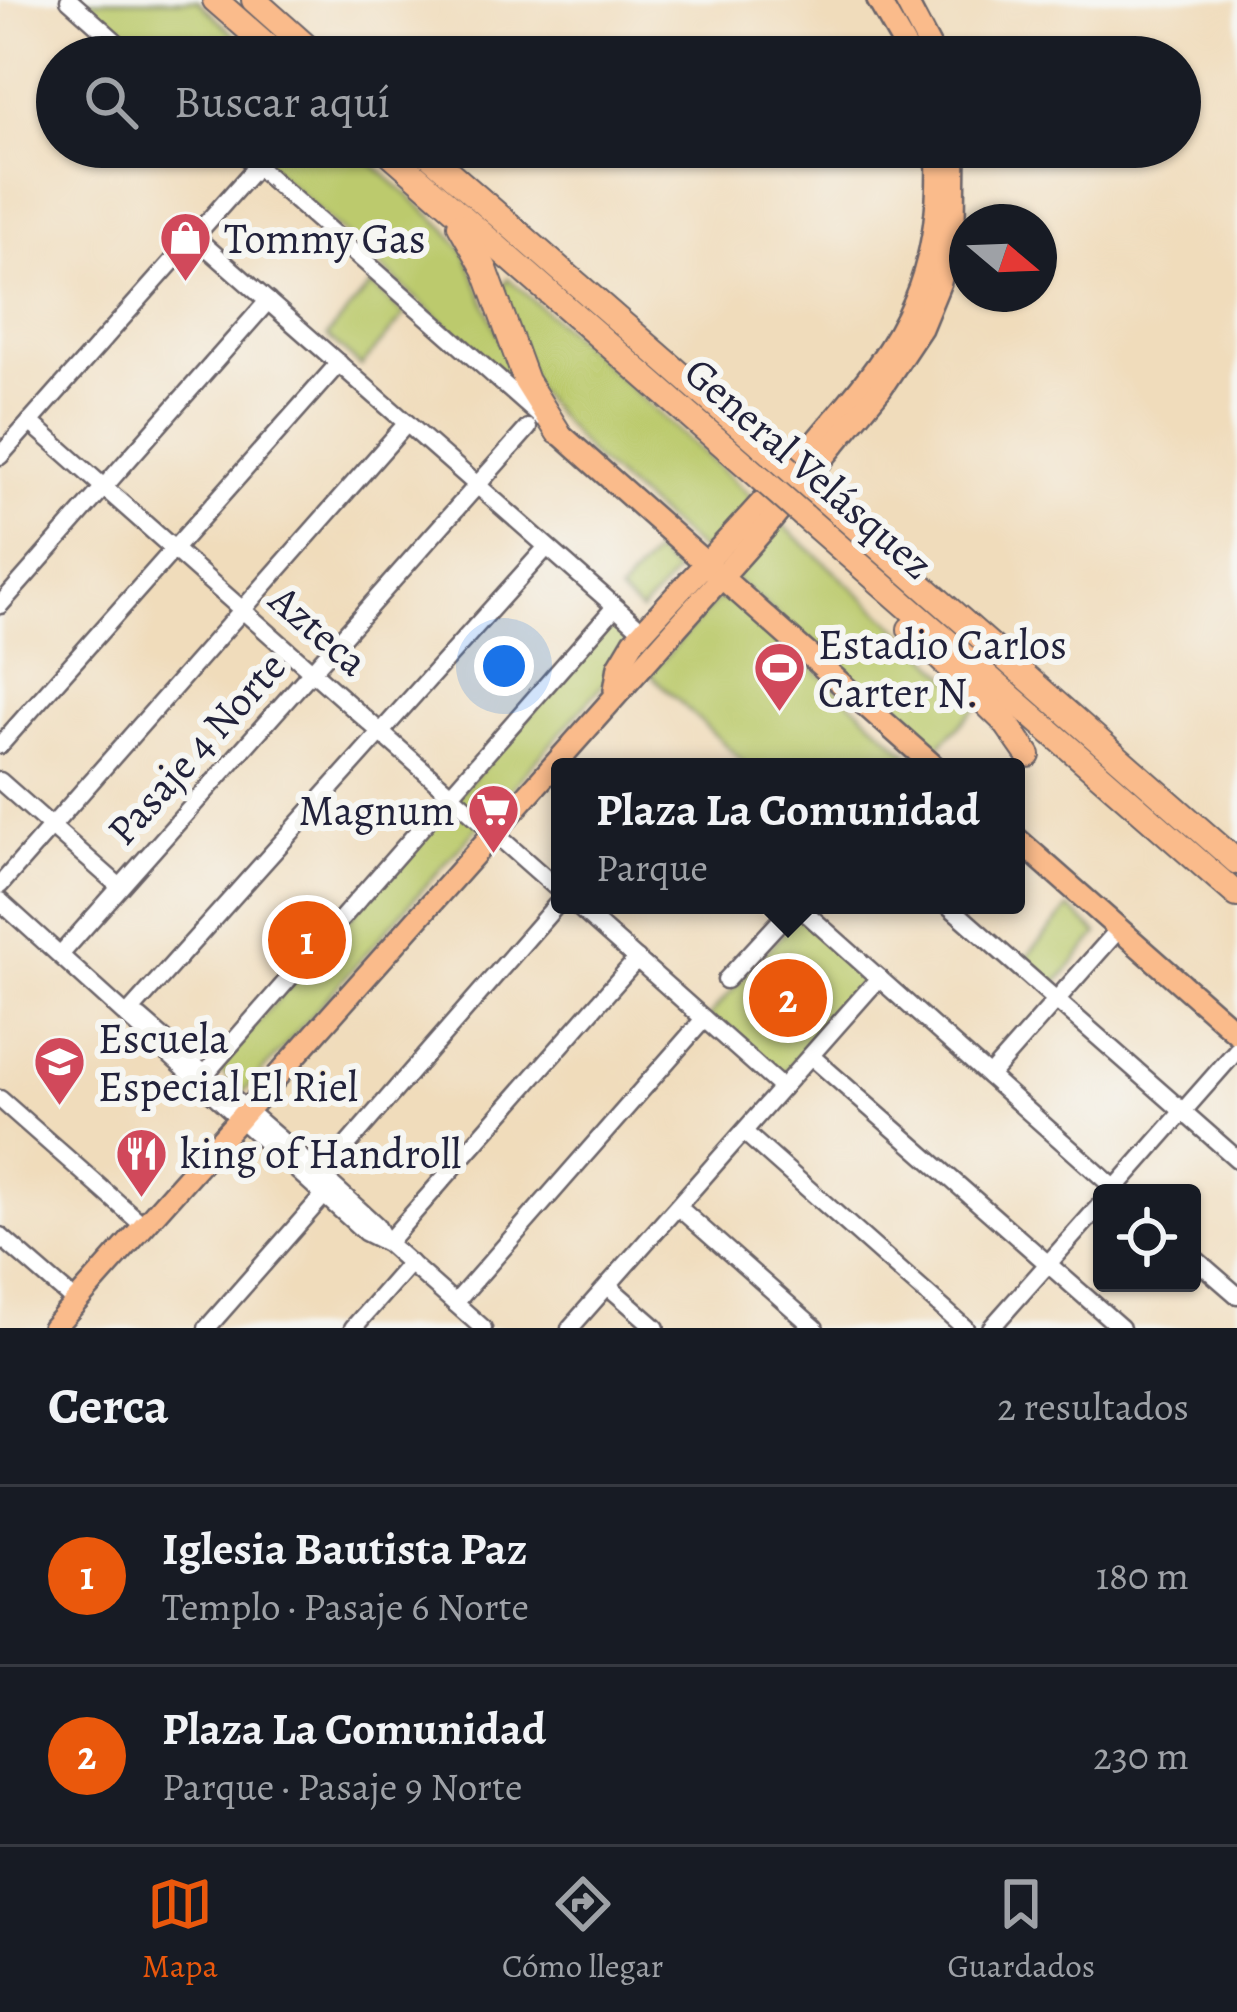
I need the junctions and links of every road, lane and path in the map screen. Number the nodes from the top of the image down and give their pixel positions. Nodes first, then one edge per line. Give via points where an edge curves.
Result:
1 (69, 0) edge
2 (215, 0) edge
3 (254, 0) edge
4 (878, 0) edge
5 (905, 0) edge
6 (109, 36) edge
7 (256, 36) edge
8 (294, 36) edge
9 (899, 36) edge
10 (924, 36) edge
11 (255, 168) edge
12 (259, 168) edge
13 (407, 168) edge
14 (443, 168) edge
15 (937, 168) edge
16 (955, 168) edge
17 (437, 194) junction
18 (195, 237) junction
19 (268, 301) junction
20 (339, 363) junction
21 (30, 422) junction
22 (407, 423) junction
23 (528, 428) dead end
24 (558, 432) junction
25 (0, 456) edge
26 (771, 470) junction
27 (477, 485) junction
28 (104, 488) junction
29 (811, 505) junction
30 (547, 547) junction
31 (174, 549) junction
32 (842, 549) junction
33 (713, 567) junction
34 (0, 604) edge
35 (616, 607) junction
36 (242, 610) junction
37 (643, 631) junction
38 (312, 671) junction
39 (615, 693) junction
40 (382, 733) junction
41 (0, 745) edge
42 (1028, 755) dead end
43 (558, 758) edge
44 (922, 758) edge
45 (551, 765) edge
46 (0, 782) edge
47 (451, 794) junction
48 (51, 827) junction
49 (493, 831) junction
50 (1025, 846) edge
51 (1237, 862) edge
52 (551, 883) edge
53 (0, 885) edge
54 (120, 887) junction
55 (1237, 896) edge
56 (2, 908) edge
57 (551, 911) edge
58 (586, 914) edge
59 (788, 914) edge
60 (806, 914) edge
61 (958, 914) edge
62 (1119, 929) junction
63 (60, 955) junction
64 (637, 959) junction
65 (879, 978) junction
66 (726, 980) dead end
67 (1055, 1001) junction
68 (128, 1015) junction
69 (704, 1018) junction
70 (1237, 1033) edge
71 (1237, 1051) edge
72 (811, 1056) junction
73 (206, 1073) junction
74 (989, 1076) junction
75 (782, 1088) junction
76 (0, 1099) edge
77 (1183, 1112) junction
78 (242, 1114) junction
79 (744, 1132) junction
80 (1237, 1159) edge
81 (321, 1175) junction
82 (1106, 1184) edge
83 (1122, 1184) edge
84 (324, 1196) junction
85 (678, 1207) junction
86 (1093, 1213) edge
87 (144, 1226) junction
88 (0, 1236) edge
89 (387, 1243) junction
90 (410, 1263) junction
91 (1048, 1264) junction
92 (1201, 1264) edge
93 (608, 1286) junction
94 (1237, 1295) edge
95 (76, 1303) junction
96 (455, 1303) junction
97 (53, 1328) edge
98 (207, 1328) edge
99 (353, 1328) edge
100 (483, 1328) edge
101 (570, 1328) edge
102 (656, 1328) edge
103 (814, 1328) edge
104 (965, 1328) edge
105 (992, 1328) edge
106 (1121, 1328) edge

1 - 6 street
2 - 7 highway
3 - 8 highway
4 - 9 main road
5 - 10 main road
11 - 18 street
12 - 24 street
13 - 17 highway, General Velásquez
14 - 26 highway, General Velásquez
15 - 33 main road via 932,242 900,331
16 - 33 main road via 946,260 921,328 767,526
17 - 24 highway via 475,249 526,381
17 - 26 highway, General Velásquez
18 - 19 street
18 - 21 street
19 - 20 street
19 - 28 street
20 - 22 street
20 - 31 street
21 - 25 street
21 - 28 street, Azteca
22 - 27 street
22 - 36 street
23 - 27 street, Pasaje 4 Norte
24 - 33 main road
26 - 29 highway, General Velásquez, bridge
27 - 30 street
27 - 38 street, Pasaje 4 Norte
28 - 31 street, Azteca
28 - 34 street
29 - 32 highway, General Velásquez
29 - 51 highway, General Velásquez
30 - 35 street
30 - 40 street
31 - 36 street, Azteca
31 - 41 street
32 - 42 highway
32 - 55 highway, General Velásquez
33 - 37 main road
33 - 39 main road
33 - 44 main road
35 - 37 street
35 - 47 street
36 - 38 street, Azteca
36 - 48 street
37 - 39 main road via 620,666
38 - 40 street, Azteca
38 - 54 street, Pasaje 4 Norte
39 - 43 main road
40 - 47 street, Azteca
40 - 68 street
45 - 49 main road
46 - 48 street
47 - 49 street, Azteca
47 - 73 street
48 - 53 street
48 - 54 street
49 - 52 street, Azteca
49 - 78 main road
50 - 62 main road
54 - 63 street, Pasaje 4 Norte
56 - 63 street
57 - 81 street
58 - 64 street
59 - 66 street
60 - 65 street
61 - 67 street
62 - 67 street
62 - 70 main road
63 - 68 street
64 - 69 street
64 - 89 street
65 - 72 street
65 - 74 street
67 - 74 street
67 - 77 street
68 - 73 street
68 - 78 street
69 - 75 street
69 - 96 street
71 - 77 street
72 - 75 street
72 - 91 street
73 - 78 street
74 - 82 street
75 - 79 street
76 - 87 street
77 - 80 street
77 - 83 street
78 - 81 street
78 - 84 street
78 - 87 main road
79 - 85 street
79 - 104 street
81 - 89 street
84 - 89 street
84 - 98 street
85 - 93 street
85 - 103 street
86 - 91 street
87 - 95 main road
88 - 95 street
89 - 90 street
90 - 96 street
90 - 99 street
91 - 105 street
91 - 106 street
92 - 94 street
93 - 101 street
93 - 102 street
95 - 97 main road
96 - 100 street

